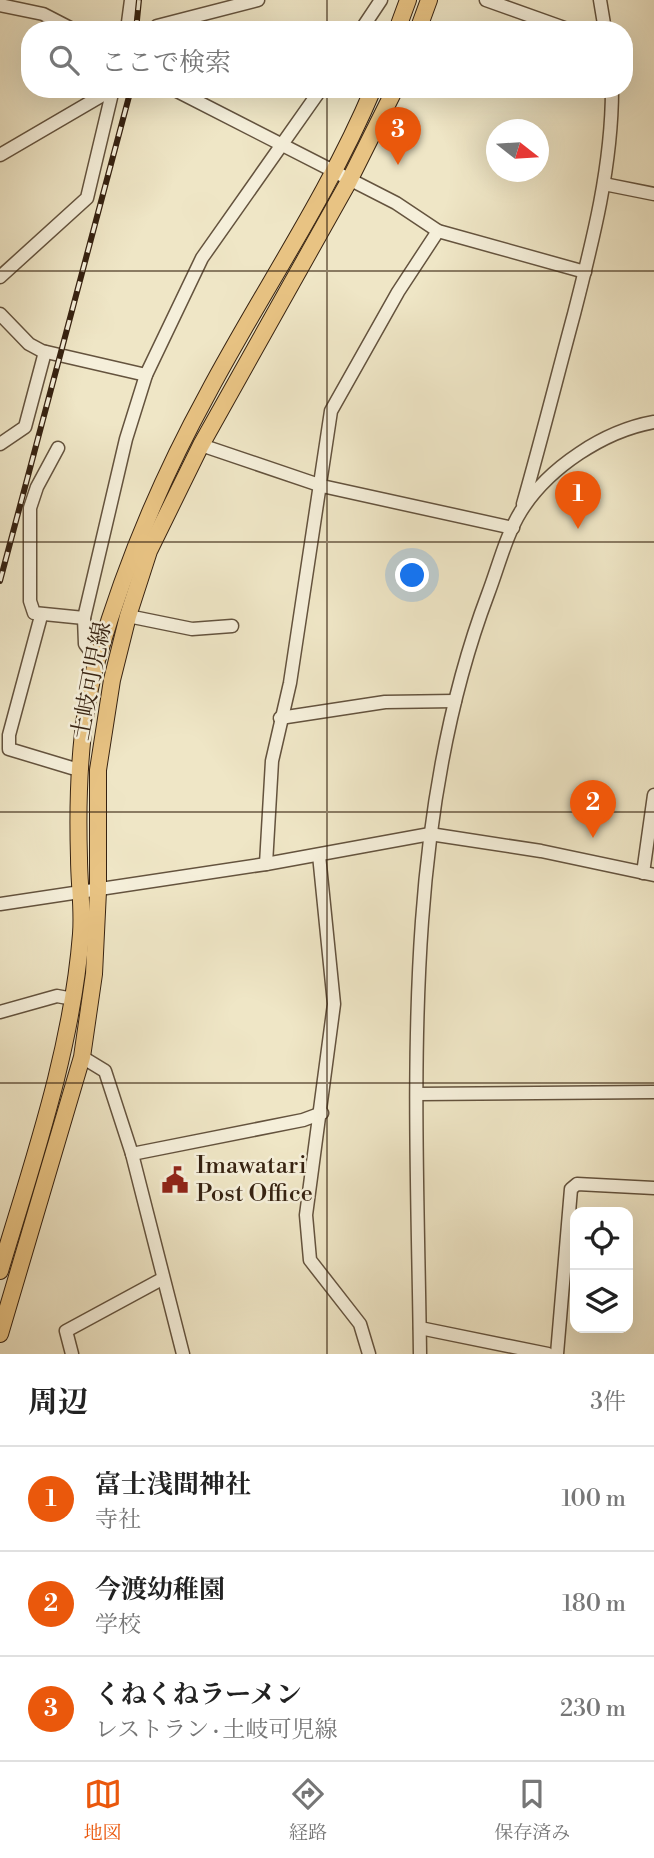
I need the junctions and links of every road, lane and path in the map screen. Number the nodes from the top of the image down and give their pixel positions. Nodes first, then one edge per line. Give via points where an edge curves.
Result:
1 (131, 0) edge
2 (258, 0) edge
3 (381, 0) edge
4 (408, 0) edge
5 (429, 0) edge
6 (486, 0) edge
7 (600, 0) edge
8 (0, 5) edge
9 (57, 21) edge
10 (128, 21) edge
11 (176, 21) edge
12 (367, 21) edge
13 (400, 21) edge
14 (421, 21) edge
15 (545, 21) edge
16 (604, 21) edge
17 (98, 98) edge
18 (111, 98) edge
19 (190, 98) edge
20 (315, 98) edge
21 (369, 98) edge
22 (390, 98) edge
23 (612, 98) edge
24 (280, 146) junction
25 (0, 155) edge
26 (332, 172) junction
27 (349, 181) junction
28 (604, 184) junction
29 (654, 194) edge
30 (438, 231) junction
31 (585, 272) junction
32 (0, 277) edge
33 (0, 314) edge
34 (45, 352) junction
35 (146, 375) junction
36 (654, 422) edge
37 (0, 444) edge
38 (201, 445) junction
39 (58, 448) dead end
40 (322, 486) junction
41 (521, 511) junction
42 (513, 528) junction
43 (41, 616) junction
44 (128, 616) junction
45 (84, 618) junction
46 (232, 626) dead end
47 (97, 660) junction
48 (455, 701) junction
49 (280, 718) junction
50 (82, 766) junction
51 (654, 795) edge
52 (430, 834) junction
53 (318, 855) junction
54 (267, 864) junction
55 (648, 874) edge
56 (90, 892) junction
57 (0, 904) edge
58 (73, 999) junction
59 (0, 1012) edge
60 (82, 1057) junction
61 (654, 1092) edge
62 (418, 1094) junction
63 (322, 1113) junction
64 (132, 1154) junction
65 (654, 1188) edge
66 (0, 1271) edge
67 (162, 1279) junction
68 (419, 1328) junction
69 (0, 1334) edge
70 (72, 1354) edge
71 (183, 1354) edge
72 (369, 1354) edge
73 (420, 1354) edge
74 (548, 1354) edge
75 (557, 1354) edge

1 - 10 street
2 - 11 street
3 - 12 street
4 - 13 main road
5 - 14 main road
6 - 15 street
7 - 16 street
8 - 9 street
17 - 25 street
18 - 32 street via 86,198
19 - 24 street
20 - 24 street
21 - 26 main road, 土岐可児線
22 - 27 main road, 土岐可児線
23 - 28 street
24 - 26 street
24 - 35 street via 202,258
26 - 27 street
26 - 47 main road, 土岐可児線 via 156,493
27 - 30 street via 396,203
27 - 38 main road, 土岐可児線
28 - 29 street
28 - 31 street
30 - 31 street
30 - 40 street via 391,303 331,411
31 - 41 street
33 - 34 street via 29,344
34 - 35 street
34 - 37 street via 25,427
35 - 45 street via 126,439
36 - 41 street via 625,427 581,453 545,481
38 - 40 street
38 - 44 main road, 土岐可児線 via 149,551
39 - 43 street via 30,508 30,601 34,613
40 - 42 street
40 - 49 street via 290,683
41 - 42 street
42 - 48 street via 475,628
43 - 45 street
43 - 50 street via 9,749 72,768
44 - 46 street via 192,629
44 - 56 main road, 土岐可児線 via 98,769
45 - 47 street via 85,644
47 - 50 main road, 土岐可児線
48 - 49 street via 385,702
48 - 52 street
49 - 54 street via 271,772
50 - 56 main road, 土岐可児線 via 79,860
51 - 55 street
52 - 53 street
52 - 55 street
52 - 62 street via 417,970
53 - 54 street
53 - 63 street via 334,1004
54 - 56 street
56 - 57 street
56 - 58 main road, 土岐可児線
56 - 60 main road, 土岐可児線 via 94,974
58 - 59 street via 57,996
58 - 66 main road, 土岐可児線 via 44,1126
60 - 64 street via 105,1071
60 - 69 main road, 土岐可児線
61 - 62 street
62 - 68 street
63 - 64 street
63 - 72 street via 306,1215 310,1260 359,1324
64 - 67 street
65 - 75 street via 577,1184 571,1189
67 - 70 street via 66,1331
67 - 71 street
68 - 73 street
68 - 74 street

